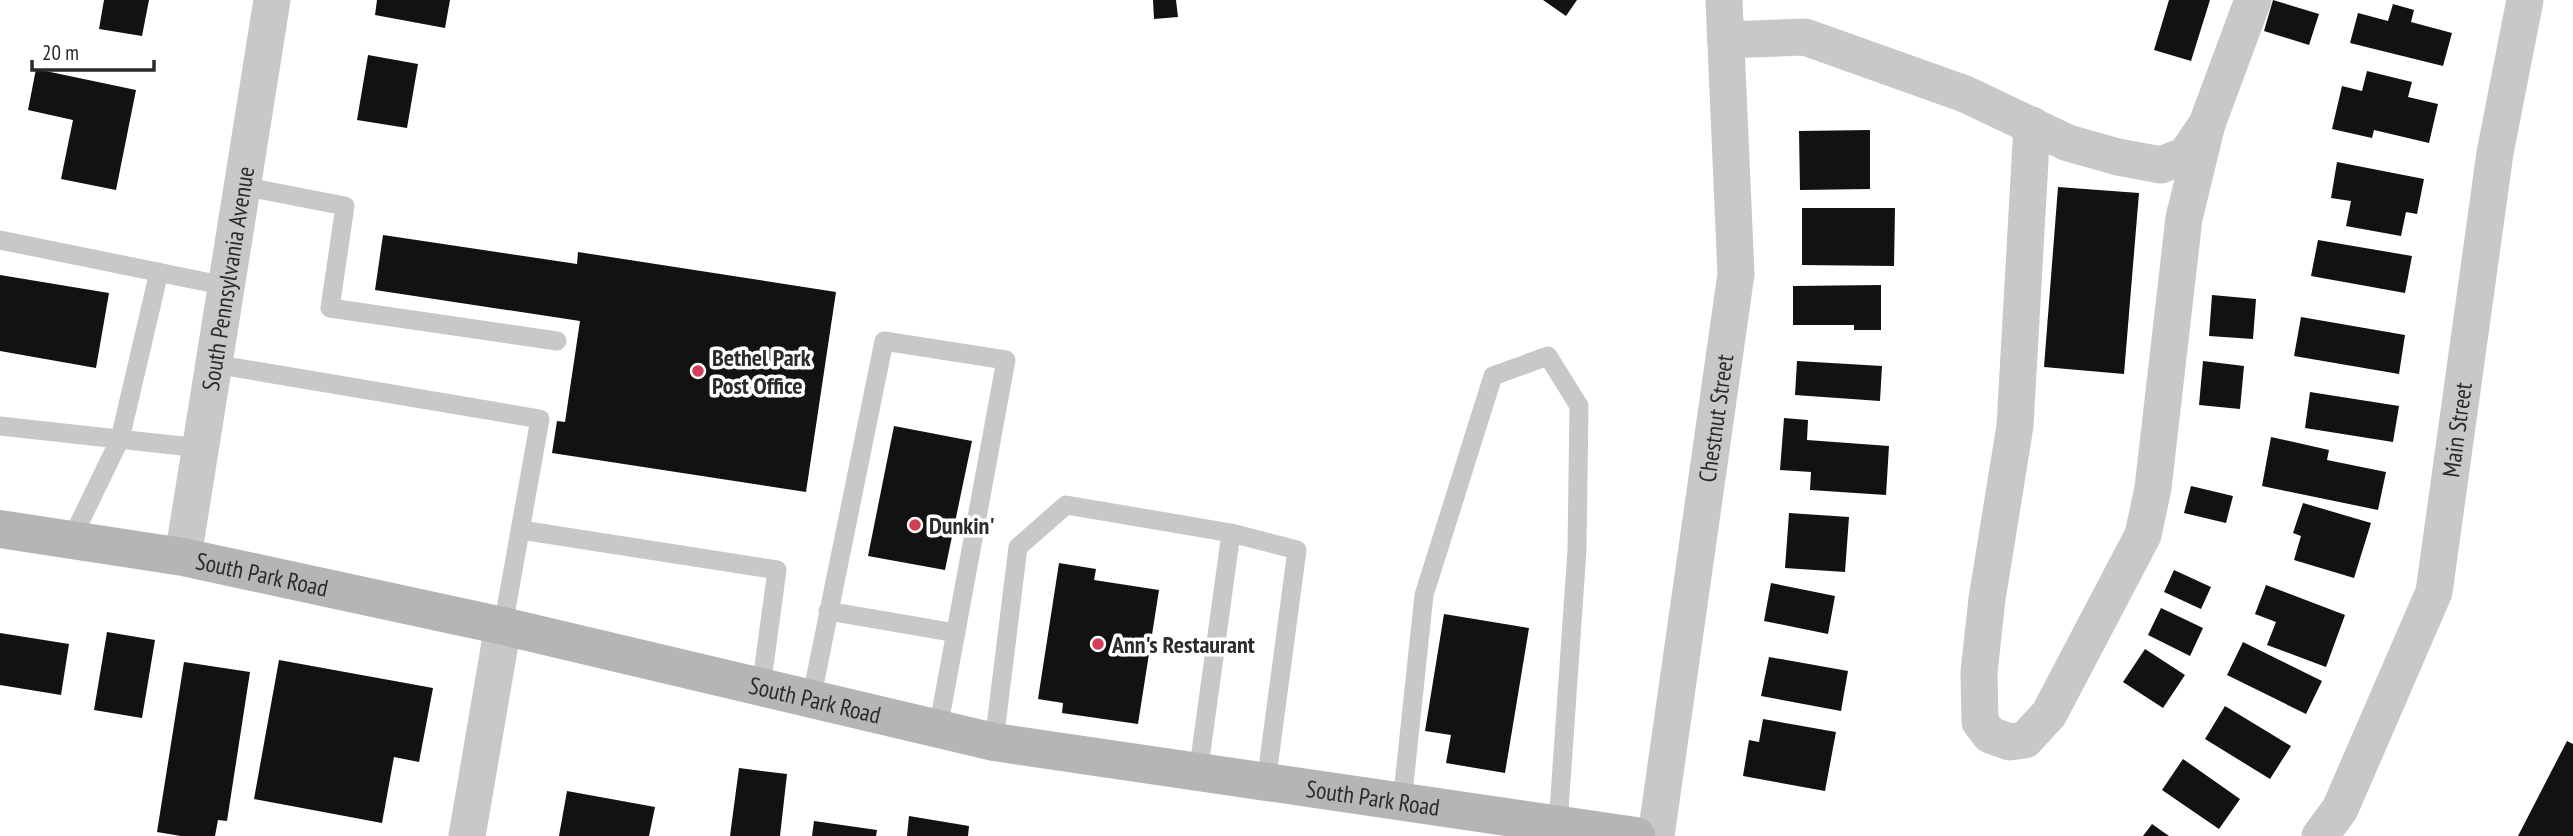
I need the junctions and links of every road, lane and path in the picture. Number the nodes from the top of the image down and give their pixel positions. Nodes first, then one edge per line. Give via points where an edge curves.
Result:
1 (272, 0) edge
2 (1724, 0) edge
3 (2253, 0) edge
4 (2525, 0) edge
5 (1726, 40) junction
6 (2207, 124) junction
7 (2032, 125) junction
8 (242, 186) junction
9 (0, 240) edge
10 (159, 272) junction
11 (226, 286) junction
12 (557, 341) dead end
13 (214, 365) junction
14 (0, 426) edge
15 (120, 439) junction
16 (201, 448) junction
17 (0, 529) edge
18 (521, 530) junction
19 (1231, 533) junction
20 (71, 540) junction
21 (183, 557) junction
22 (828, 611) junction
23 (503, 626) junction
24 (956, 633) junction
25 (761, 688) junction
26 (811, 700) junction
27 (938, 729) junction
28 (994, 742) junction
29 (1198, 774) junction
30 (1266, 783) junction
31 (1402, 803) junction
32 (1558, 825) junction
33 (1491, 826) edge
34 (467, 836) edge
35 (1636, 836) edge
36 (1656, 836) edge
37 (2320, 836) edge

1 - 8 street, South Pennsylvania Avenue
2 - 5 street, Chestnut Street
3 - 6 street
4 - 37 street, Main Street via 2495,153 2434,592 2340,810
5 - 7 street via 1805,37 1965,94
5 - 36 street, Chestnut Street via 1736,274
6 - 7 street via 2186,155 2161,165 2068,143
6 - 7 street via 2184,218 2153,488 2143,535 2049,713 2025,740 2010,742 1990,735 1980,722 1979,672 2015,426
8 - 11 street, South Pennsylvania Avenue
8 - 12 lane via 345,206 330,307
9 - 10 lane
10 - 11 lane
10 - 15 lane
11 - 13 street, South Pennsylvania Avenue
13 - 16 street, South Pennsylvania Avenue
13 - 18 lane via 540,419
14 - 15 lane
15 - 16 lane
15 - 20 lane
16 - 21 street, South Pennsylvania Avenue
17 - 20 main road, South Park Road
18 - 23 lane
18 - 25 lane via 777,570
19 - 28 lane via 1066,505 1018,547
19 - 29 lane
19 - 30 lane via 1297,550
20 - 21 main road, South Park Road
21 - 23 main road, South Park Road
22 - 24 lane
22 - 24 lane via 884,341 1006,360
22 - 26 lane
23 - 25 main road, South Park Road
23 - 34 street
24 - 27 lane
25 - 26 main road, South Park Road
26 - 27 main road, South Park Road
27 - 28 main road, South Park Road
28 - 29 main road, South Park Road
29 - 30 main road, South Park Road
30 - 31 main road, South Park Road
31 - 32 lane via 1424,595 1493,376 1548,355 1580,406 1577,550
31 - 33 main road, South Park Road
32 - 33 main road, South Park Road
32 - 35 main road, South Park Road

